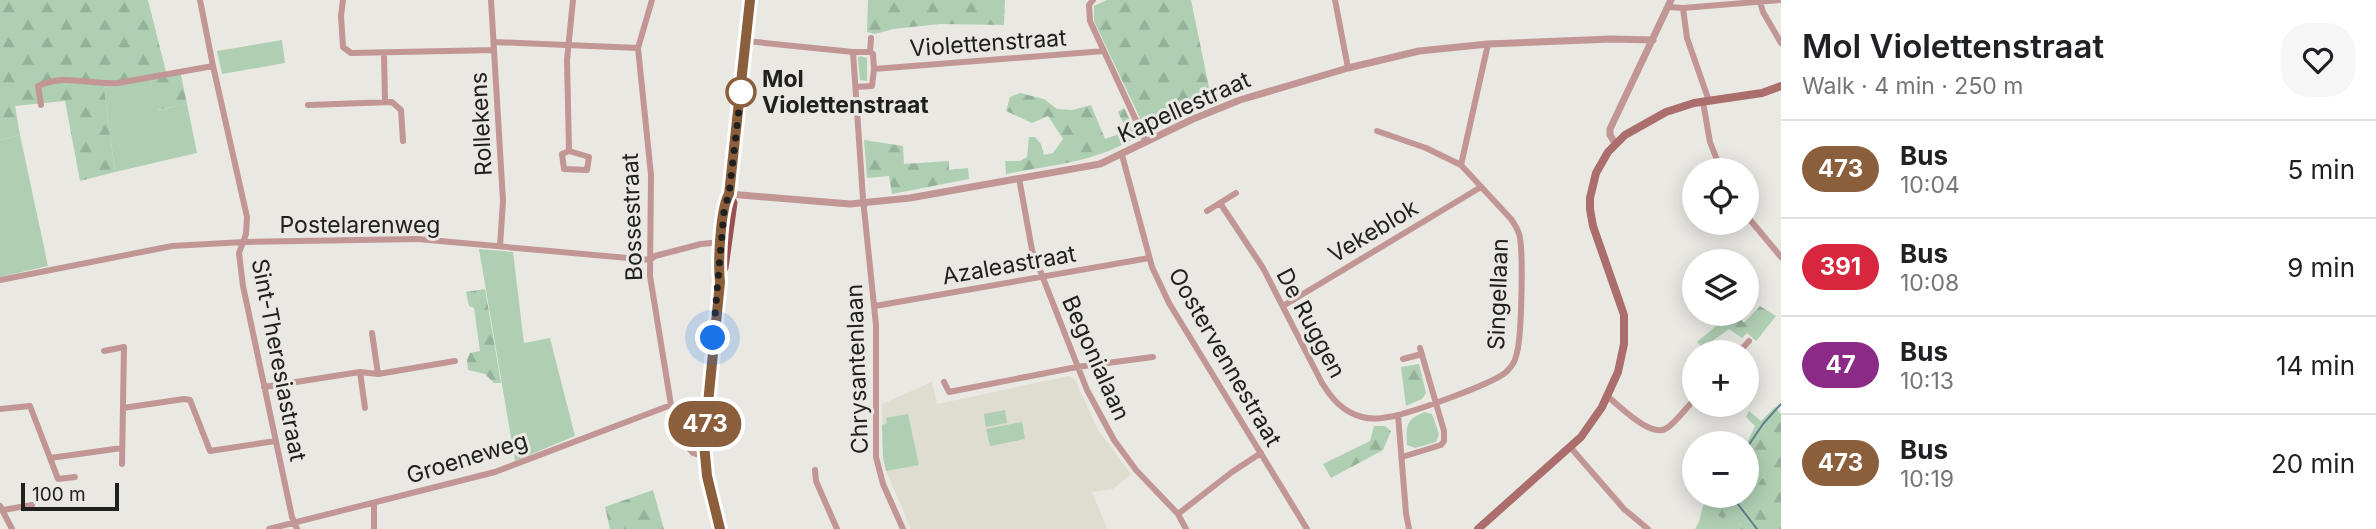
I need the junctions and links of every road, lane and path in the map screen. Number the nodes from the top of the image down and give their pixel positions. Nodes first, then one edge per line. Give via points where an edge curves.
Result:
1 (200, 0) edge
2 (343, 0) edge
3 (491, 0) edge
4 (573, 0) edge
5 (652, 0) edge
6 (750, 0) edge
7 (1093, 0) edge
8 (1335, 0) edge
9 (1781, 0) edge
10 (1760, 2) junction
11 (1670, 3) edge
12 (1683, 8) junction
13 (871, 38) dead end
14 (1653, 40) junction
15 (746, 41) junction
16 (494, 42) junction
17 (1781, 43) edge
18 (1488, 44) junction
19 (569, 45) junction
20 (638, 48) junction
21 (494, 50) junction
22 (1104, 51) junction
23 (853, 52) junction
24 (870, 52) junction
25 (384, 53) junction
26 (213, 66) junction
27 (1348, 68) junction
28 (874, 69) junction
29 (1781, 86) edge
30 (856, 87) junction
31 (385, 102) junction
32 (1706, 102) junction
33 (41, 105) dead end
34 (308, 105) dead end
35 (1377, 131) dead end
36 (404, 141) dead end
37 (1146, 142) junction
38 (1615, 143) junction
39 (569, 150) junction
40 (1122, 155) junction
41 (1716, 158) edge
42 (1461, 166) junction
43 (1019, 178) junction
44 (1481, 187) junction
45 (1236, 193) dead end
46 (729, 194) junction
47 (1220, 203) junction
48 (864, 204) junction
49 (1207, 211) dead end
50 (1759, 231) edge
51 (244, 242) junction
52 (721, 242) junction
53 (500, 246) junction
54 (1781, 257) edge
55 (1149, 258) junction
56 (650, 260) junction
57 (1043, 278) junction
58 (0, 280) edge
59 (720, 282) junction
60 (874, 306) junction
61 (1283, 306) junction
62 (372, 333) dead end
63 (104, 351) dead end
64 (1153, 357) dead end
65 (1403, 359) dead end
66 (455, 361) dead end
67 (1077, 367) junction
68 (360, 372) junction
69 (378, 374) junction
70 (944, 382) dead end
71 (264, 387) junction
72 (1607, 396) junction
73 (1434, 402) junction
74 (671, 405) junction
75 (123, 408) junction
76 (365, 408) dead end
77 (0, 409) edge
78 (1682, 413) edge
79 (1398, 415) junction
80 (681, 432) junction
81 (275, 441) junction
82 (704, 444) junction
83 (122, 447) junction
84 (1572, 448) junction
85 (1261, 453) junction
86 (705, 457) junction
87 (1402, 457) junction
88 (50, 458) junction
89 (122, 464) dead end
90 (815, 470) dead end
91 (75, 477) dead end
92 (374, 503) junction
93 (32, 505) dead end
94 (1, 508) edge
95 (1178, 514) junction
96 (295, 526) edge
97 (12, 529) edge
98 (269, 529) edge
99 (374, 529) edge
100 (720, 529) edge
101 (837, 529) edge
102 (903, 529) edge
103 (1186, 529) edge
104 (1307, 529) edge
105 (1409, 529) edge
106 (1478, 529) edge
107 (1648, 529) edge

1 - 26 street, Sint-Theresiastraat
2 - 25 street via 344,47 351,53
3 - 16 street, Rollekens
4 - 19 street
5 - 20 street, Bossestraat
6 - 15 main road
7 - 22 street via 1090,21
8 - 27 street
9 - 10 street
10 - 12 street
10 - 17 street
11 - 12 street
11 - 14 street
12 - 32 street
13 - 24 street
14 - 18 street, Kapellestraat
14 - 38 street via 1610,129
15 - 23 street
15 - 46 main road
16 - 19 street
16 - 21 street, Rollekens
18 - 27 street, Kapellestraat via 1434,48
18 - 42 street
19 - 20 street
19 - 39 street
20 - 56 street, Bossestraat via 652,175
21 - 25 street
21 - 53 street, Rollekens via 503,209
22 - 28 street, Violettenstraat
22 - 37 street
23 - 24 street
23 - 30 street, Chrysantenlaan
24 - 28 street
25 - 31 street
26 - 33 street via 118,83 55,79 38,86
26 - 51 street, Sint-Theresiastraat via 247,217
27 - 37 street, Kapellestraat via 1240,100
28 - 30 street via 872,86
29 - 32 main road
30 - 48 street, Chrysantenlaan
31 - 34 street
31 - 36 street via 401,110
32 - 38 main road via 1653,117
32 - 41 street
35 - 42 street, Singellaan
37 - 40 street, Kapellestraat
38 - 72 main road via 1596,173 1590,198 1591,217 1625,328 1621,359
39 - 39 street via 562,154 564,169 587,170 589,157
40 - 43 street, Kapellestraat via 1100,164
40 - 55 street, Oostervennestraat
42 - 44 street, Singellaan
43 - 48 street, Kapellestraat
43 - 57 street, Begonialaan via 1028,236
44 - 61 street, Vekeblok
44 - 73 street, Singellaan via 1520,234 1516,357 1501,378
45 - 47 street
46 - 48 street, Kapellestraat
46 - 52 main road
46 - 59 main road via 732,215
47 - 49 street
47 - 61 street, De Ruggen
48 - 60 street, Chrysantenlaan
50 - 54 street
51 - 53 street, Postelarenweg via 418,239
51 - 58 street, Postelarenweg via 172,246
51 - 71 street, Sint-Theresiastraat via 239,253 243,286
52 - 56 street, Postelarenweg
52 - 59 main road
53 - 56 street, Postelarenweg
55 - 57 street, Azaleastraat
55 - 85 street, Oostervennestraat via 1169,303
56 - 74 street, Bossestraat
57 - 60 street, Azaleastraat
57 - 67 street, Begonialaan
59 - 82 main road
60 - 102 street, Chrysantenlaan via 876,457
61 - 79 street, De Ruggen via 1331,397 1342,408 1360,417
62 - 69 street
63 - 75 street via 124,347
64 - 67 street
65 - 73 street via 1421,351
66 - 69 street
67 - 70 street via 949,391
67 - 95 street, Begonialaan via 1114,440
68 - 69 street
68 - 71 street
68 - 76 street
71 - 81 street, Sint-Theresiastraat
72 - 78 street via 1646,427 1658,430 1667,429
72 - 84 main road
73 - 79 street, De Ruggen
73 - 87 street via 1444,440 1441,445
74 - 80 street, Bossestraat
74 - 92 street, Groeneweg via 503,469
75 - 81 street via 190,400 211,454
75 - 83 street
77 - 88 street via 30,406
79 - 87 street
80 - 82 street
80 - 86 street, Bossestraat via 693,453
81 - 96 street, Sint-Theresiastraat
82 - 86 main road
83 - 88 street
83 - 89 street
84 - 106 main road
84 - 107 street via 1624,509
85 - 95 street
85 - 104 street, Oostervennestraat
86 - 100 main road
87 - 105 street
88 - 91 street via 58,479
90 - 101 street
92 - 96 street, Groeneweg
92 - 99 street
93 - 94 street
94 - 97 street
95 - 103 street, Begonialaan
96 - 98 street, Groeneweg

